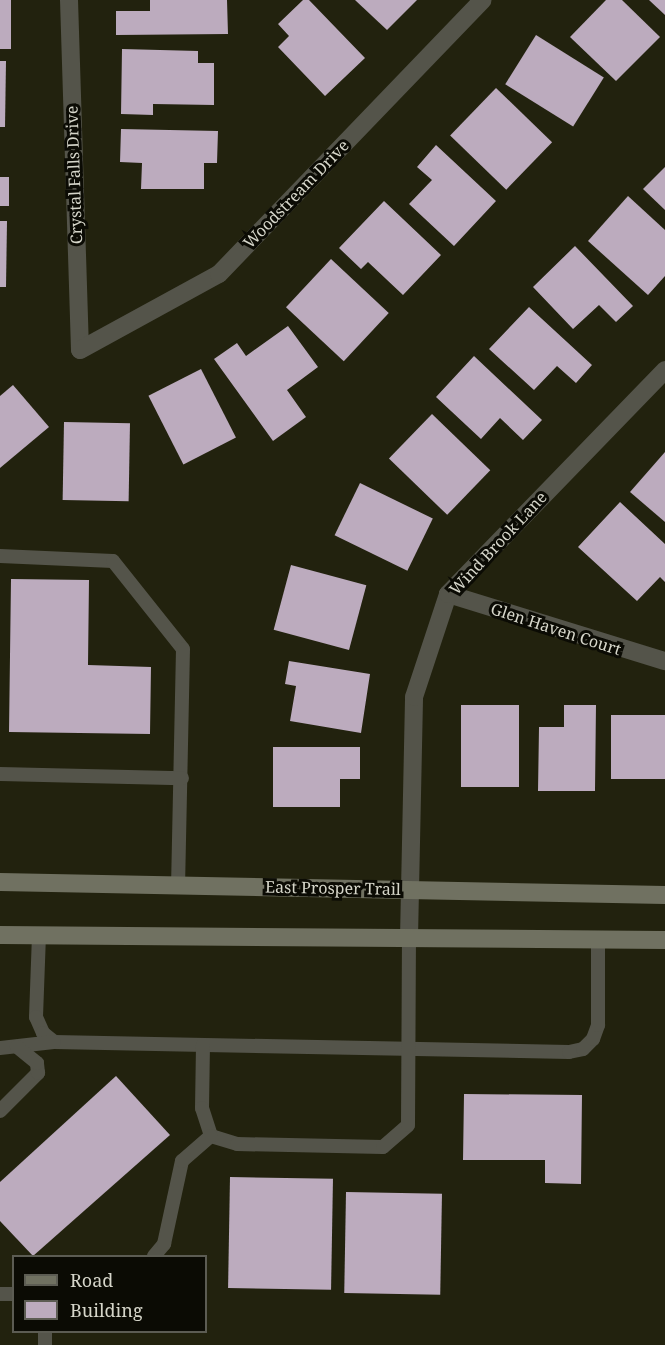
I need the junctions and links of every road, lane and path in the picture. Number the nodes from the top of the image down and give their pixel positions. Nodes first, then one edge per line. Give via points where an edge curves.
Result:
1 (69, 0) edge
2 (483, 0) edge
3 (80, 350) joint
4 (665, 370) edge
5 (0, 556) edge
6 (448, 594) junction
7 (665, 661) edge
8 (0, 774) edge
9 (182, 778) junction
10 (0, 882) edge
11 (178, 885) junction
12 (410, 889) junction
13 (665, 895) edge
14 (0, 935) edge
15 (39, 935) junction
16 (409, 938) junction
17 (598, 940) junction
18 (665, 940) edge
19 (54, 1042) junction
20 (203, 1045) junction
21 (17, 1047) junction
22 (0, 1048) edge
23 (411, 1049) junction
24 (0, 1111) edge
25 (211, 1136) junction
26 (156, 1255) edge

1 - 3 street, Crystal Falls Drive
2 - 3 street, Woodstream Drive via 219,274
4 - 6 street, Wind Brook Lane
5 - 9 lane via 113,561 183,649
6 - 7 street, Glen Haven Court
6 - 12 street, Wind Brook Lane via 414,697
8 - 9 lane
9 - 11 lane
10 - 11 main road, East Prosper Trail
11 - 12 main road, East Prosper Trail
12 - 13 main road, East Prosper Trail
12 - 16 street, Wind Brook Lane
14 - 15 main road
15 - 16 main road
15 - 19 lane via 36,1017 43,1032
16 - 17 main road
16 - 23 lane
17 - 18 main road
17 - 23 lane via 598,1025 593,1039 583,1049
19 - 20 lane
19 - 21 lane
20 - 23 lane
20 - 25 lane via 202,1108
21 - 22 lane
21 - 24 lane via 38,1063 38,1073
23 - 25 lane via 408,1125 399,1137 383,1147 237,1144
25 - 26 lane via 182,1161 164,1244

